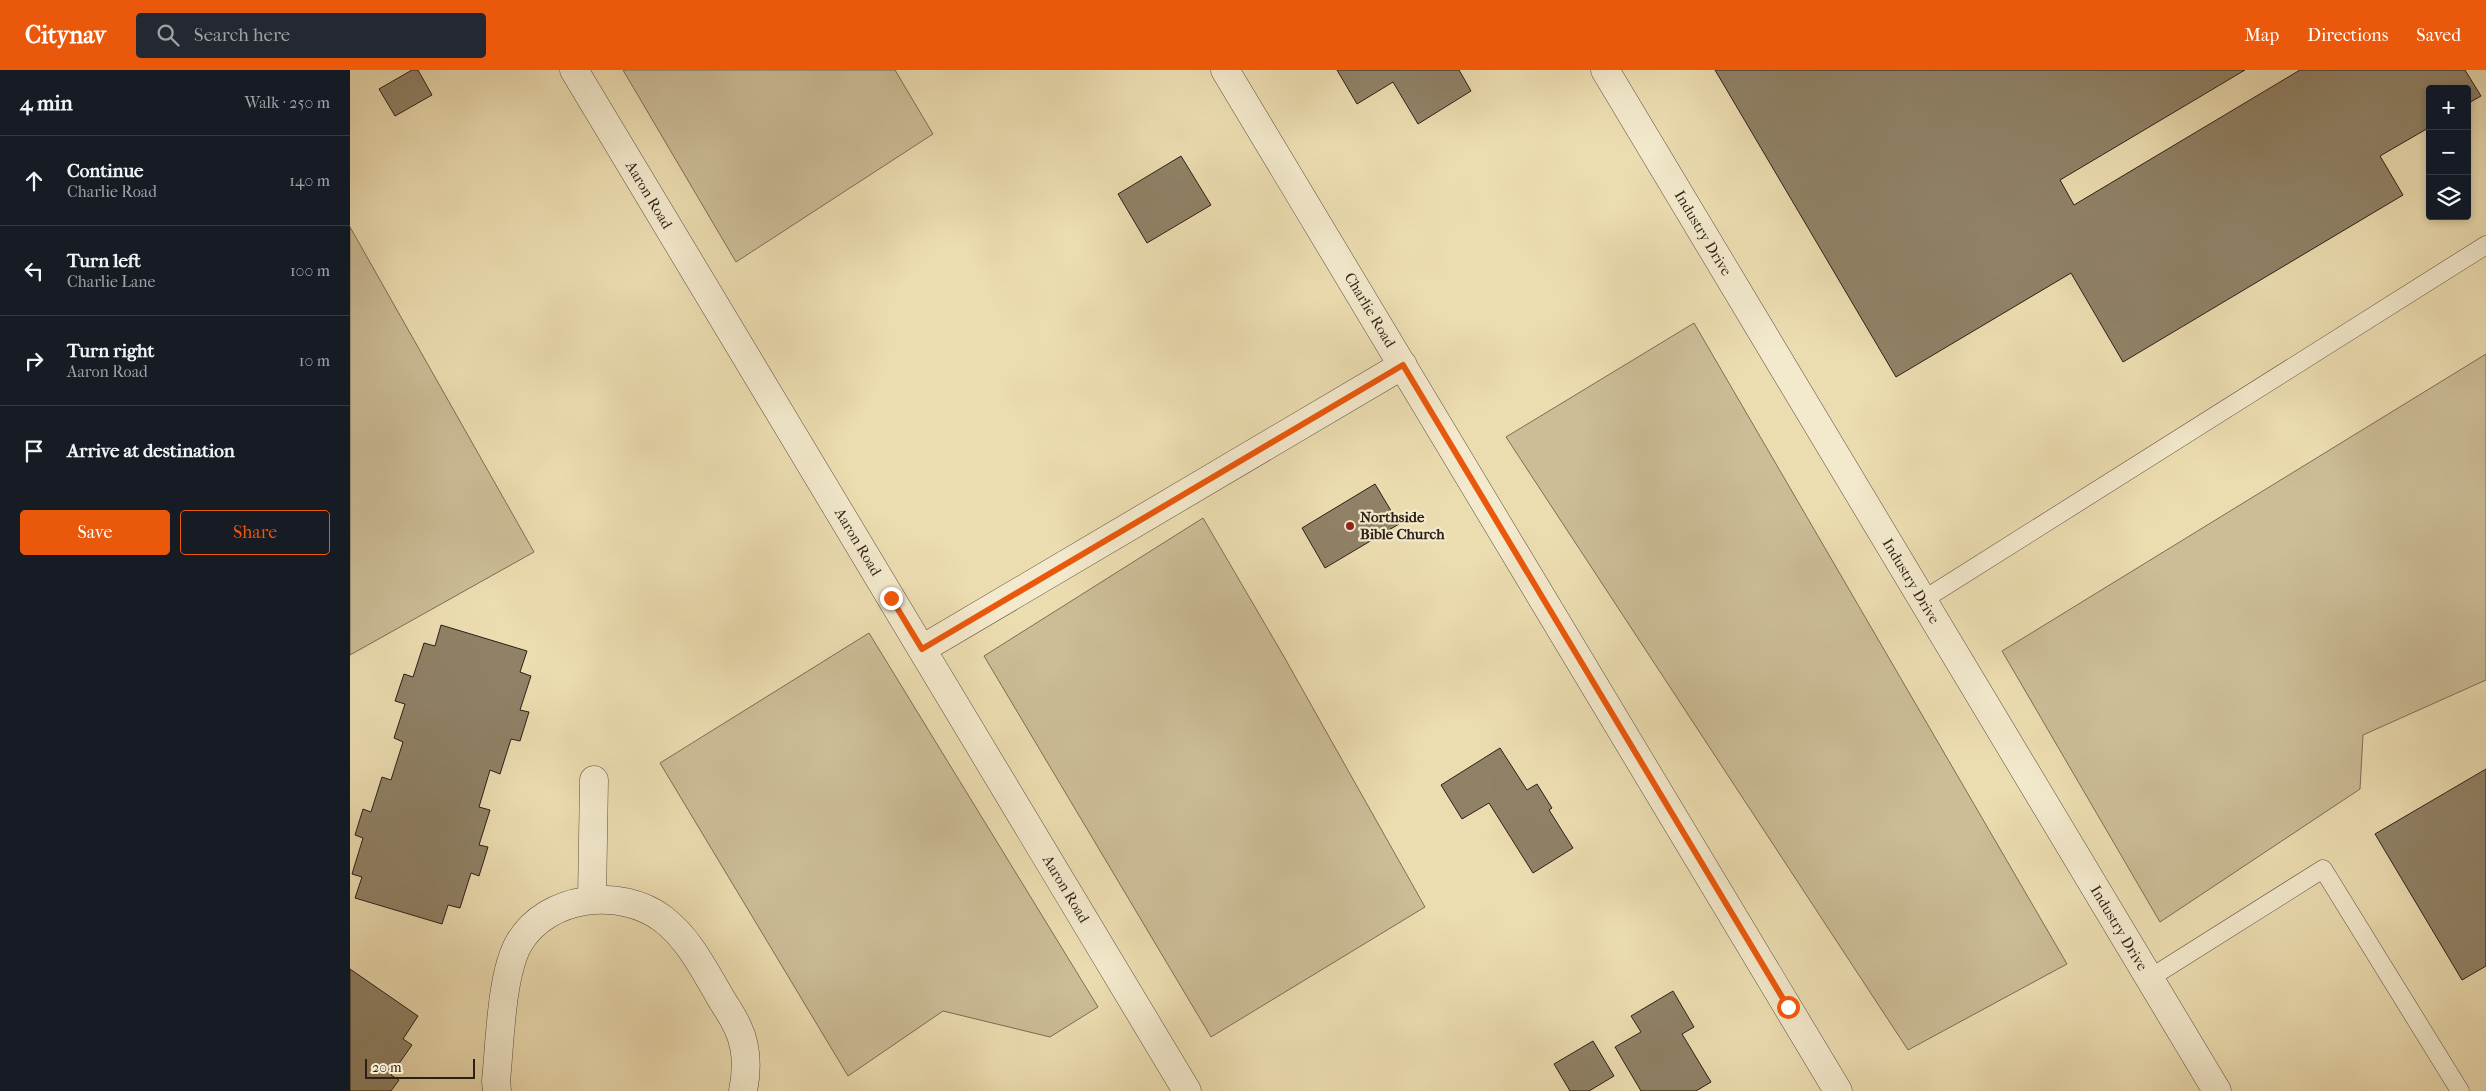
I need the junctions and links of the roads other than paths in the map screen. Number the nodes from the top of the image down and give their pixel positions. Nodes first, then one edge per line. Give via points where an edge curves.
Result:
1 (574, 70) edge
2 (1225, 70) edge
3 (1605, 70) edge
4 (2486, 245) edge
5 (1403, 365) junction
6 (1923, 600) junction
7 (922, 649) junction
8 (594, 780) dead end
9 (592, 900) junction
10 (2150, 978) junction
11 (497, 1091) edge
12 (743, 1091) edge
13 (1186, 1091) edge
14 (1838, 1091) edge
15 (2217, 1091) edge
16 (2460, 1091) edge

1 - 7 street, Aaron Road
2 - 5 street, Charlie Road
3 - 6 street, Industry Drive
4 - 6 lane
5 - 7 street
5 - 14 street, Charlie Road
6 - 10 street, Industry Drive
7 - 13 street, Aaron Road
8 - 9 street
9 - 11 street via 563,906 547,915 519,942 509,966
9 - 12 street via 634,905 662,918 686,940 739,1028 747,1070
10 - 15 street, Industry Drive
10 - 16 lane via 2323,869

